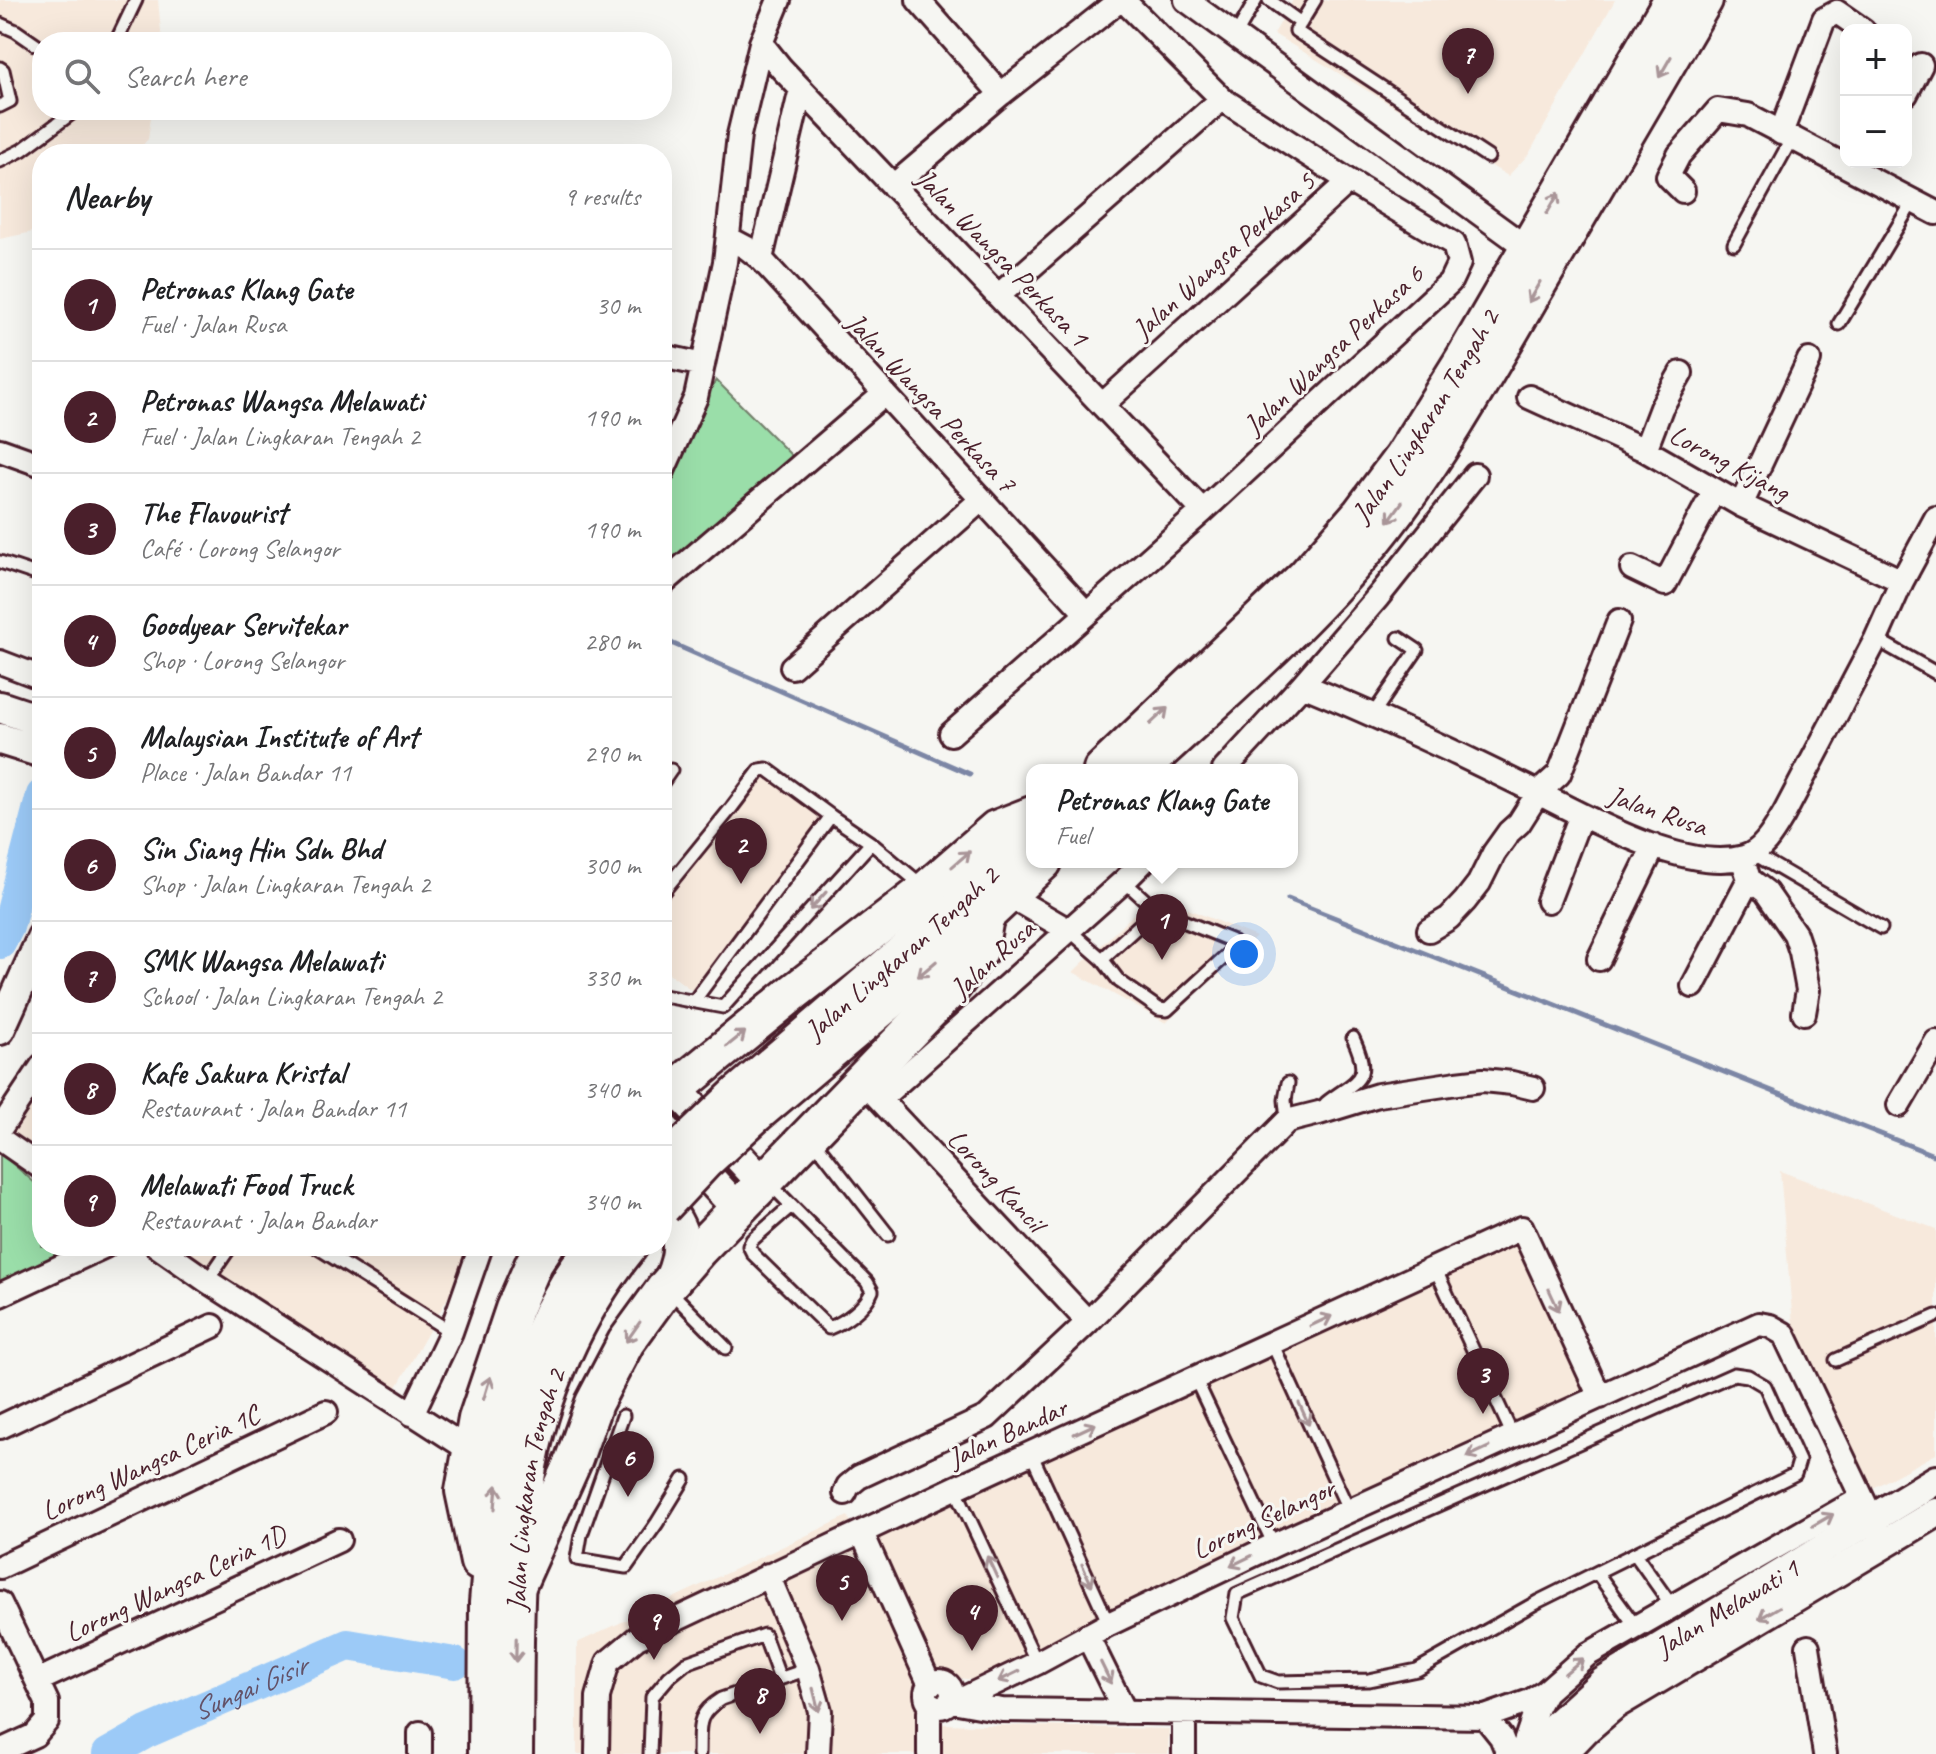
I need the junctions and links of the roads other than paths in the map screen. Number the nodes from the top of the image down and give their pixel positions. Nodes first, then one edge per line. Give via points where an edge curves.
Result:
1 (136, 0) edge
2 (779, 0) edge
3 (918, 0) edge
4 (1122, 0) edge
5 (1186, 0) edge
6 (1256, 0) edge
7 (1269, 0) edge
8 (1315, 0) edge
9 (1672, 0) edge
10 (1704, 0) edge
11 (1301, 23) junction
12 (0, 24) edge
13 (1854, 24) edge
14 (121, 32) edge
15 (1235, 36) junction
16 (32, 42) edge
17 (761, 43) junction
18 (1921, 65) dead end
19 (0, 68) edge
20 (1912, 82) edge
21 (801, 89) junction
22 (1001, 94) junction
23 (1222, 99) junction
24 (0, 106) edge
25 (62, 120) edge
26 (1786, 135) junction
27 (1488, 157) dead end
28 (0, 161) edge
29 (1869, 169) edge
30 (1349, 181) junction
31 (893, 186) junction
32 (1683, 191) dead end
33 (1913, 201) junction
34 (1936, 213) edge
35 (728, 238) junction
36 (1734, 244) dead end
37 (1527, 248) junction
38 (761, 259) junction
39 (998, 296) junction
40 (1839, 324) dead end
41 (672, 358) edge
42 (1809, 360) dead end
43 (703, 365) junction
44 (1681, 373) dead end
45 (884, 394) junction
46 (1529, 397) dead end
47 (1102, 405) junction
48 (0, 450) edge
49 (1645, 450) junction
50 (672, 451) edge
51 (32, 461) edge
52 (1475, 475) dead end
53 (1714, 491) junction
54 (981, 500) junction
55 (1741, 505) junction
56 (1203, 511) junction
57 (1936, 518) edge
58 (0, 562) edge
59 (1632, 568) dead end
60 (32, 573) edge
61 (672, 575) edge
62 (1902, 581) junction
63 (1086, 613) junction
64 (1619, 621) dead end
65 (1399, 638) dead end
66 (1876, 639) junction
67 (0, 662) edge
68 (792, 667) dead end
69 (1936, 673) edge
70 (32, 674) edge
71 (1302, 685) junction
72 (0, 707) edge
73 (1373, 714) junction
74 (32, 718) edge
75 (951, 734) dead end
76 (0, 739) edge
77 (32, 749) edge
78 (1166, 755) edge
79 (1108, 764) edge
80 (1230, 764) edge
81 (1538, 793) junction
82 (1581, 815) junction
83 (831, 816) junction
84 (1026, 817) edge
85 (1026, 841) edge
86 (871, 843) junction
87 (1654, 846) junction
88 (1748, 864) junction
89 (1037, 868) edge
90 (1135, 868) edge
91 (672, 881) edge
92 (927, 889) junction
93 (1548, 901) dead end
94 (996, 906) junction
95 (1156, 910) junction
96 (1881, 928) dead end
97 (1068, 930) junction
98 (1429, 930) dead end
99 (32, 959) edge
100 (1102, 959) junction
101 (1599, 959) dead end
102 (1693, 986) dead end
103 (672, 997) edge
104 (694, 1001) junction
105 (1804, 1013) dead end
106 (0, 1030) edge
107 (1353, 1038) dead end
108 (1936, 1042) edge
109 (32, 1082) edge
110 (672, 1083) edge
111 (1288, 1083) dead end
112 (1533, 1088) dead end
113 (871, 1089) junction
114 (672, 1092) edge
115 (747, 1104) junction
116 (1899, 1105) dead end
117 (1319, 1113) junction
118 (1287, 1121) junction
119 (0, 1129) edge
120 (809, 1134) junction
121 (672, 1138) edge
122 (0, 1139) edge
123 (672, 1160) edge
124 (32, 1161) edge
125 (762, 1182) junction
126 (672, 1196) edge
127 (791, 1206) junction
128 (738, 1209) junction
129 (672, 1219) edge
130 (888, 1235) dead end
131 (84, 1256) edge
132 (171, 1256) edge
133 (224, 1256) edge
134 (331, 1256) edge
135 (478, 1256) edge
136 (539, 1256) edge
137 (587, 1256) edge
138 (622, 1256) edge
139 (1435, 1268) junction
140 (207, 1281) junction
141 (670, 1282) junction
142 (0, 1295) edge
143 (1936, 1316) edge
144 (1088, 1322) junction
145 (213, 1326) dead end
146 (451, 1332) junction
147 (1272, 1343) junction
148 (726, 1348) dead end
149 (1836, 1360) dead end
150 (1195, 1378) junction
151 (1600, 1397) junction
152 (326, 1412) dead end
153 (412, 1414) junction
154 (623, 1416) dead end
155 (0, 1427) edge
156 (1513, 1436) junction
157 (471, 1451) junction
158 (1031, 1453) junction
159 (588, 1466) junction
160 (684, 1479) dead end
161 (1936, 1480) edge
162 (955, 1488) junction
163 (845, 1493) dead end
164 (1349, 1511) junction
165 (1936, 1513) edge
166 (1873, 1520) junction
167 (862, 1533) junction
168 (339, 1540) dead end
169 (1274, 1545) junction
170 (1635, 1554) junction
171 (0, 1567) edge
172 (1597, 1573) junction
173 (768, 1575) junction
174 (503, 1595) junction
175 (1678, 1603) junction
176 (1, 1607) edge
177 (1726, 1608) junction
178 (1109, 1624) junction
179 (1636, 1627) junction
180 (1087, 1635) junction
181 (1808, 1647) dead end
182 (1037, 1663) junction
183 (808, 1669) junction
184 (780, 1679) junction
185 (37, 1681) junction
186 (1545, 1692) junction
187 (942, 1698) junction
188 (1125, 1712) junction
189 (1184, 1713) junction
190 (1485, 1717) junction
191 (0, 1751) edge
192 (487, 1754) edge
193 (514, 1754) edge
194 (597, 1754) edge
195 (650, 1754) edge
196 (699, 1754) edge
197 (818, 1754) edge
198 (929, 1754) edge
199 (1184, 1754) edge
200 (1508, 1754) edge
201 (1521, 1754) edge
202 (1532, 1754) edge
203 (1562, 1754) edge
204 (1825, 1754) edge

1 - 14 lane
2 - 17 street
3 - 22 street
4 - 22 street
4 - 23 street, Jalan Wangsa Perkasa 6
5 - 15 street
6 - 15 lane
7 - 11 lane
8 - 11 lane
37 -> 9 highway, Jalan Lingkaran Tengah 2
10 -> 78 highway, Jalan Lingkaran Tengah 2 via 1424,472 1340,579
11 - 27 lane via 1296,31
12 - 16 lane
13 - 26 street via 1837,12 1824,19
15 - 37 street
17 - 21 street, Jalan Wangsa Perkasa 1
17 - 35 street via 739,135
18 - 20 street
19 - 24 lane via 10,101
21 - 31 street, Jalan Wangsa Perkasa 1
21 - 38 street
22 - 31 street
23 - 30 street, Jalan Wangsa Perkasa 6
23 - 39 street
25 - 28 lane
26 - 29 street
26 - 32 street via 1748,115 1718,110 1668,176
26 - 36 lane
29 - 33 street
30 - 47 street, Jalan Wangsa Perkasa 5
30 - 56 street, Jalan Wangsa Perkasa 6 via 1454,244 1459,263 1450,282
31 - 39 street, Jalan Wangsa Perkasa 1
33 - 34 street
33 - 40 lane
35 - 38 street, Jalan Wangsa Perkasa 7
35 - 43 street
79 -> 37 highway, Jalan Lingkaran Tengah 2 via 1305,577 1361,513 1418,433
38 - 45 street, Jalan Wangsa Perkasa 7
39 - 47 street, Jalan Wangsa Perkasa 1
41 - 43 street
42 - 55 street
43 - 50 street via 696,397
44 - 49 street
45 - 54 street, Jalan Wangsa Perkasa 7
45 - 61 street
46 - 49 street, Lorong Kijang
47 - 56 street, Jalan Wangsa Perkasa 1
48 - 51 street
49 - 53 street, Lorong Kijang
52 - 71 street
53 - 55 street, Lorong Kijang
53 - 59 street via 1665,584
54 - 63 street, Jalan Wangsa Perkasa 7
54 - 68 street
55 - 62 street, Lorong Kijang
56 - 63 street, Jalan Wangsa Perkasa 6
57 - 62 street
58 - 60 lane
62 - 66 street
63 - 75 street, Jalan Wangsa Perkasa 6
64 - 81 street via 1559,774
65 - 73 lane via 1417,650
66 - 69 lane
66 - 88 street via 1784,814
67 - 70 street
71 - 73 street, Jalan Rusa
71 - 80 street
72 - 74 main road
73 - 81 street, Jalan Rusa
76 - 77 main road
81 - 82 street, Jalan Rusa
81 - 98 street via 1465,901
82 - 87 street, Jalan Rusa
82 - 93 street
83 - 86 lane
83 - 91 lane via 767,769 760,770
83 - 104 lane
92 -> 84 highway via 996,829
85 - 115 highway, Jalan Lingkaran Tengah 2
86 - 92 lane
86 -> 104 lane via 723,1007
87 - 88 street, Jalan Rusa
87 - 101 street
88 - 96 lane
88 - 102 street
88 - 105 street via 1795,934 1808,990
89 - 94 highway, Jalan Lingkaran Tengah 2
90 - 95 lane
90 - 97 street, Jalan Rusa
110 -> 92 highway
94 - 97 street
94 - 113 highway via 979,951
94 -> 115 highway, Jalan Lingkaran Tengah 2 via 936,962
95 - 100 lane
95 - 100 lane via 1230,940 1232,950 1167,1010 1119,981
97 - 100 lane
97 - 113 street, Jalan Rusa
99 - 106 street
103 - 104 lane
107 - 117 lane via 1363,1058 1362,1073
108 - 116 street
109 - 119 street
111 - 118 lane
112 - 117 street via 1483,1080 1457,1083 1378,1095
113 - 120 highway
113 - 144 street, Lorong Kancil
114 - 125 main road
115 - 123 highway, Jalan Lingkaran Tengah 2, bridge
115 - 126 highway, Jalan Lingkaran Tengah 2, bridge
117 - 118 street
118 - 144 street
120 - 125 highway
120 - 130 lane
121 - 128 main road
122 - 124 street
125 - 127 lane
125 - 128 highway
127 - 127 lane via 872,1291 869,1300 829,1328 749,1246
128 - 141 highway
129 - 141 highway via 682,1241
131 - 142 street
132 - 140 street
133 - 140 lane
134 - 146 lane
135 - 146 street
157 -> 136 highway via 503,1338
174 -> 137 highway, Jalan Lingkaran Tengah 2 via 499,1472 541,1338
138 - 174 highway, Jalan Lingkaran Tengah 2 via 574,1328 540,1417
147 -> 139 street, Jalan Bandar
139 -> 151 street, Jalan Bandar via 1522,1228
139 - 156 lane
140 - 153 street
141 - 148 lane
141 -> 159 highway via 626,1342 594,1403
143 - 149 lane
144 - 163 street via 987,1417 859,1477
145 - 155 street
146 - 153 street
147 - 150 street, Jalan Bandar
147 -> 164 lane
158 -> 150 street, Jalan Bandar
150 - 169 lane
151 - 156 street, Lorong Selangor
151 - 166 street, Lorong Selangor via 1759,1324 1770,1326 1784,1334
152 - 171 street, Lorong Wangsa Ceria 1C
153 - 157 street
154 - 159 lane
156 -> 164 street, Lorong Selangor
157 - 174 highway via 464,1491
158 - 162 street, Jalan Bandar
158 -> 178 lane
159 - 160 lane via 577,1559 626,1567
159 - 174 highway
161 - 166 street, Jalan Melawati 1
162 - 167 street, Jalan Bandar
182 -> 162 lane
164 - 169 street, Lorong Selangor
165 - 166 street, Jalan Melawati 1
175 -> 166 street
166 - 177 street, Jalan Melawati 1
166 -> 203 street, Jalan Melawati 1 via 1614,1705
167 - 173 street, Jalan Bandar
167 - 187 street
168 - 185 street, Lorong Wangsa Ceria 1D
169 -> 178 street, Lorong Selangor
170 - 172 lane
170 - 172 lane via 1795,1474 1799,1461 1765,1386 1734,1374 1261,1582 1237,1594 1233,1618 1261,1676 1278,1682 1369,1680 1417,1670
170 - 175 lane
172 - 179 lane
173 - 183 street
173 - 194 street, Jalan Bandar via 637,1638 608,1662 598,1697
174 - 192 highway, Jalan Lingkaran Tengah 2
174 -> 193 highway, Jalan Lingkaran Tengah 2
175 - 177 street
175 - 179 street
176 - 185 street
177 - 202 street, Jalan Melawati 1 via 1603,1682
178 - 180 street, Lorong Selangor
186 -> 179 street via 1587,1655
180 - 182 street, Lorong Selangor
180 -> 188 street
181 - 204 street
182 -> 187 street, Lorong Selangor
183 - 184 lane
183 -> 197 street via 820,1711
184 - 195 lane via 764,1635 686,1663 652,1697
184 - 196 lane via 708,1707 701,1719
185 - 191 street via 47,1702 47,1721 35,1735
186 - 190 street
186 - 201 street
187 - 188 street via 1002,1710
187 - 198 street via 929,1712
188 - 189 street
189 - 190 street
189 - 199 street
190 - 200 street

